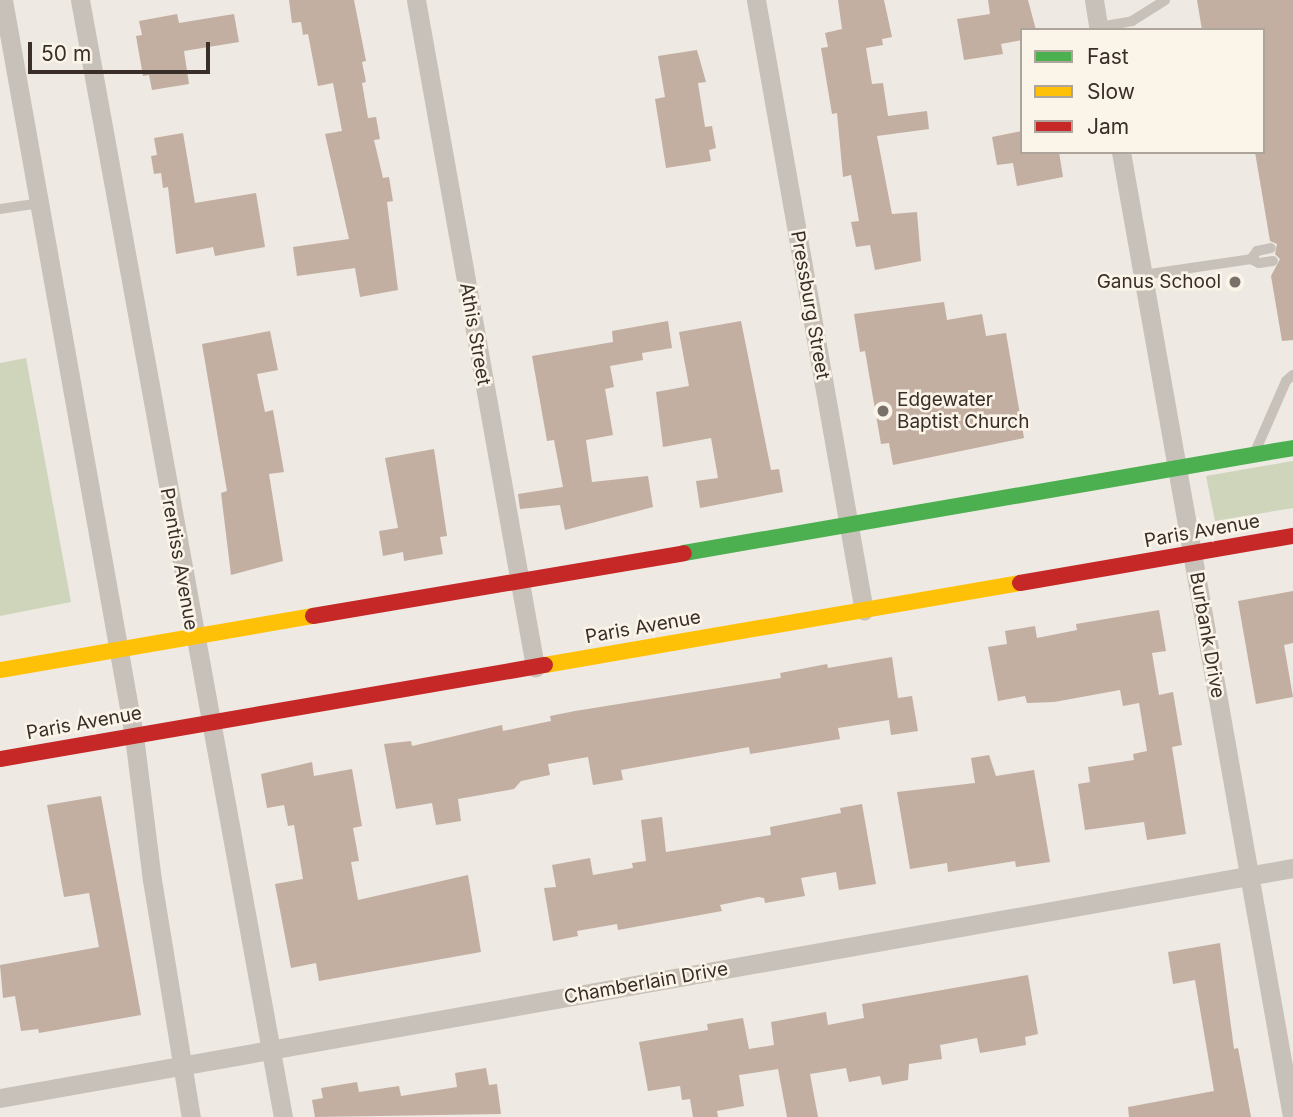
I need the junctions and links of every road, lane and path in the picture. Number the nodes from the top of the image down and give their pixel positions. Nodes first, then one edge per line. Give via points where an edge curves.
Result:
1 (3, 0) edge
2 (80, 0) edge
3 (416, 0) edge
4 (756, 0) edge
5 (1094, 0) edge
6 (1165, 0) edge
7 (1099, 28) edge
8 (1121, 154) edge
9 (40, 203) junction
10 (0, 209) edge
11 (1271, 248) dead end
12 (1251, 259) junction
13 (1273, 261) dead end
14 (1143, 275) junction
15 (1293, 375) edge
16 (1293, 448) edge
17 (1254, 455) junction
18 (1178, 469) junction
19 (849, 525) junction
20 (1293, 536) edge
21 (1193, 554) junction
22 (519, 579) junction
23 (864, 611) junction
24 (192, 636) junction
25 (119, 649) junction
26 (535, 667) junction
27 (0, 670) edge
28 (208, 723) junction
29 (134, 736) junction
30 (0, 760) edge
31 (1293, 868) edge
32 (1249, 875) junction
33 (271, 1050) junction
34 (181, 1066) junction
35 (0, 1098) edge
36 (191, 1117) edge
37 (283, 1117) edge
38 (1292, 1117) edge

1 - 9 street
2 - 24 street, Prentiss Avenue
3 - 22 street, Athis Street
4 - 19 street, Pressburg Street
5 - 7 street
6 - 7 lane via 1132,21
8 - 14 street, Burbank Drive
9 - 10 lane
9 - 25 street
11 - 12 lane via 1257,251
12 - 13 lane
12 - 14 lane
14 - 18 street, Burbank Drive
15 - 17 lane via 1286,381
16 - 17 street
17 - 18 street
18 - 19 street
18 - 21 street, Burbank Drive
19 - 22 street
19 - 23 street, Pressburg Street
20 - 21 street, Paris Avenue
21 - 23 street, Paris Avenue
21 - 32 street, Burbank Drive
22 - 24 street
22 - 26 street, Athis Street
23 - 26 street, Paris Avenue
24 - 25 street
24 - 28 street, Prentiss Avenue
25 - 27 street
25 - 29 street
26 - 28 street, Paris Avenue
28 - 29 street, Paris Avenue
28 - 33 street, Prentiss Avenue via 239,860
29 - 30 street, Paris Avenue
29 - 34 street
31 - 32 street, Chamberlain Drive
32 - 33 street, Chamberlain Drive
32 - 38 street, Burbank Drive
33 - 34 street, Chamberlain Drive
33 - 37 street, Prentiss Avenue
34 - 35 street, Chamberlain Drive
34 - 36 street

